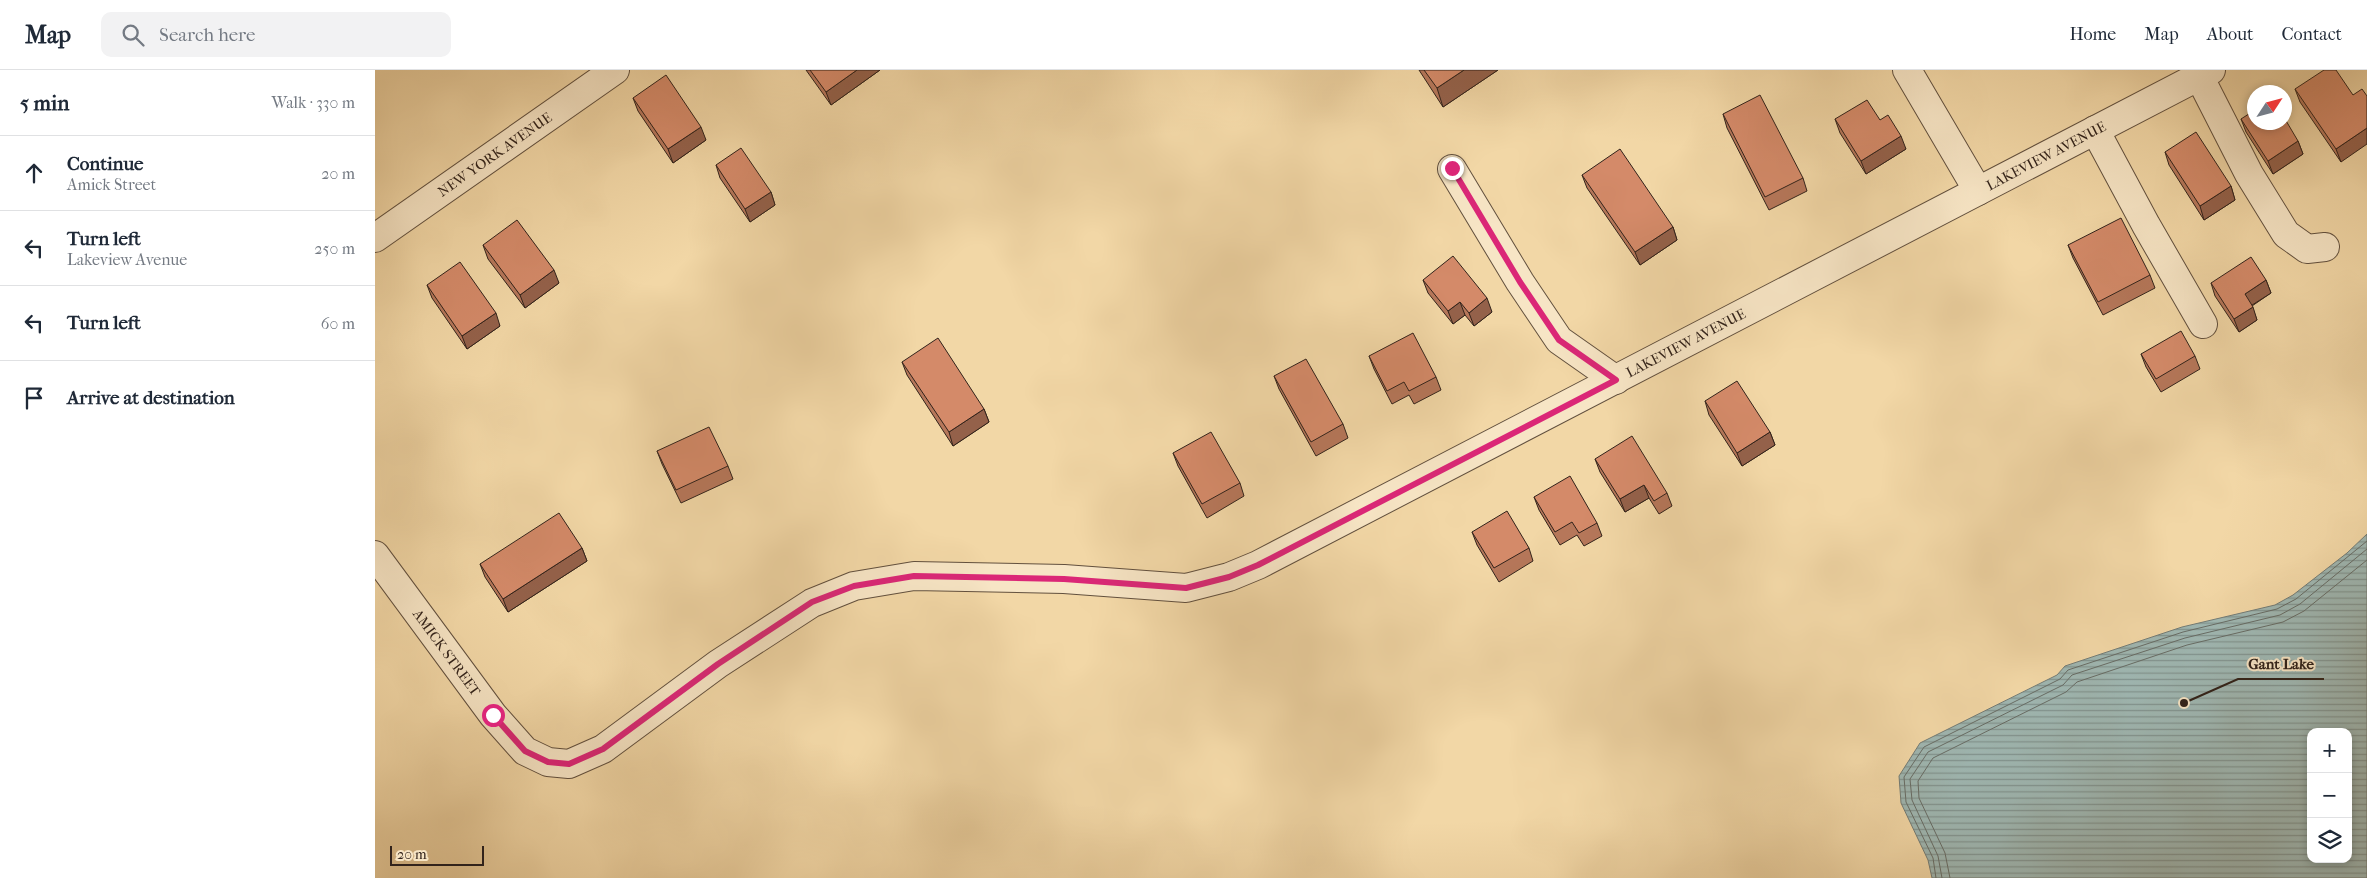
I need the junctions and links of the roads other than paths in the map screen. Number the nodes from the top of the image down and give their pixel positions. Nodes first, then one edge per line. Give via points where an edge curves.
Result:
1 (615, 70) edge
2 (1907, 70) edge
3 (2205, 73) edge
4 (2095, 130) junction
5 (1452, 168) dead end
6 (1978, 191) junction
7 (375, 238) edge
8 (2325, 247) dead end
9 (2203, 324) dead end
10 (1616, 380) junction
11 (375, 555) edge
12 (548, 762) joint

1 - 7 street, NEW YORK AVENUE
2 - 6 street
3 - 4 street, LAKEVIEW AVENUE
3 - 8 street via 2249,174 2286,234 2307,249
4 - 6 street, LAKEVIEW AVENUE
4 - 9 street
5 - 10 street via 1559,340
6 - 10 street, LAKEVIEW AVENUE
10 - 12 street, LAKEVIEW AVENUE via 1267,561 1229,577 1186,588 1064,579 914,576 854,586 812,602 718,664 603,749 569,764
11 - 12 street, AMICK STREET via 493,715 525,751

